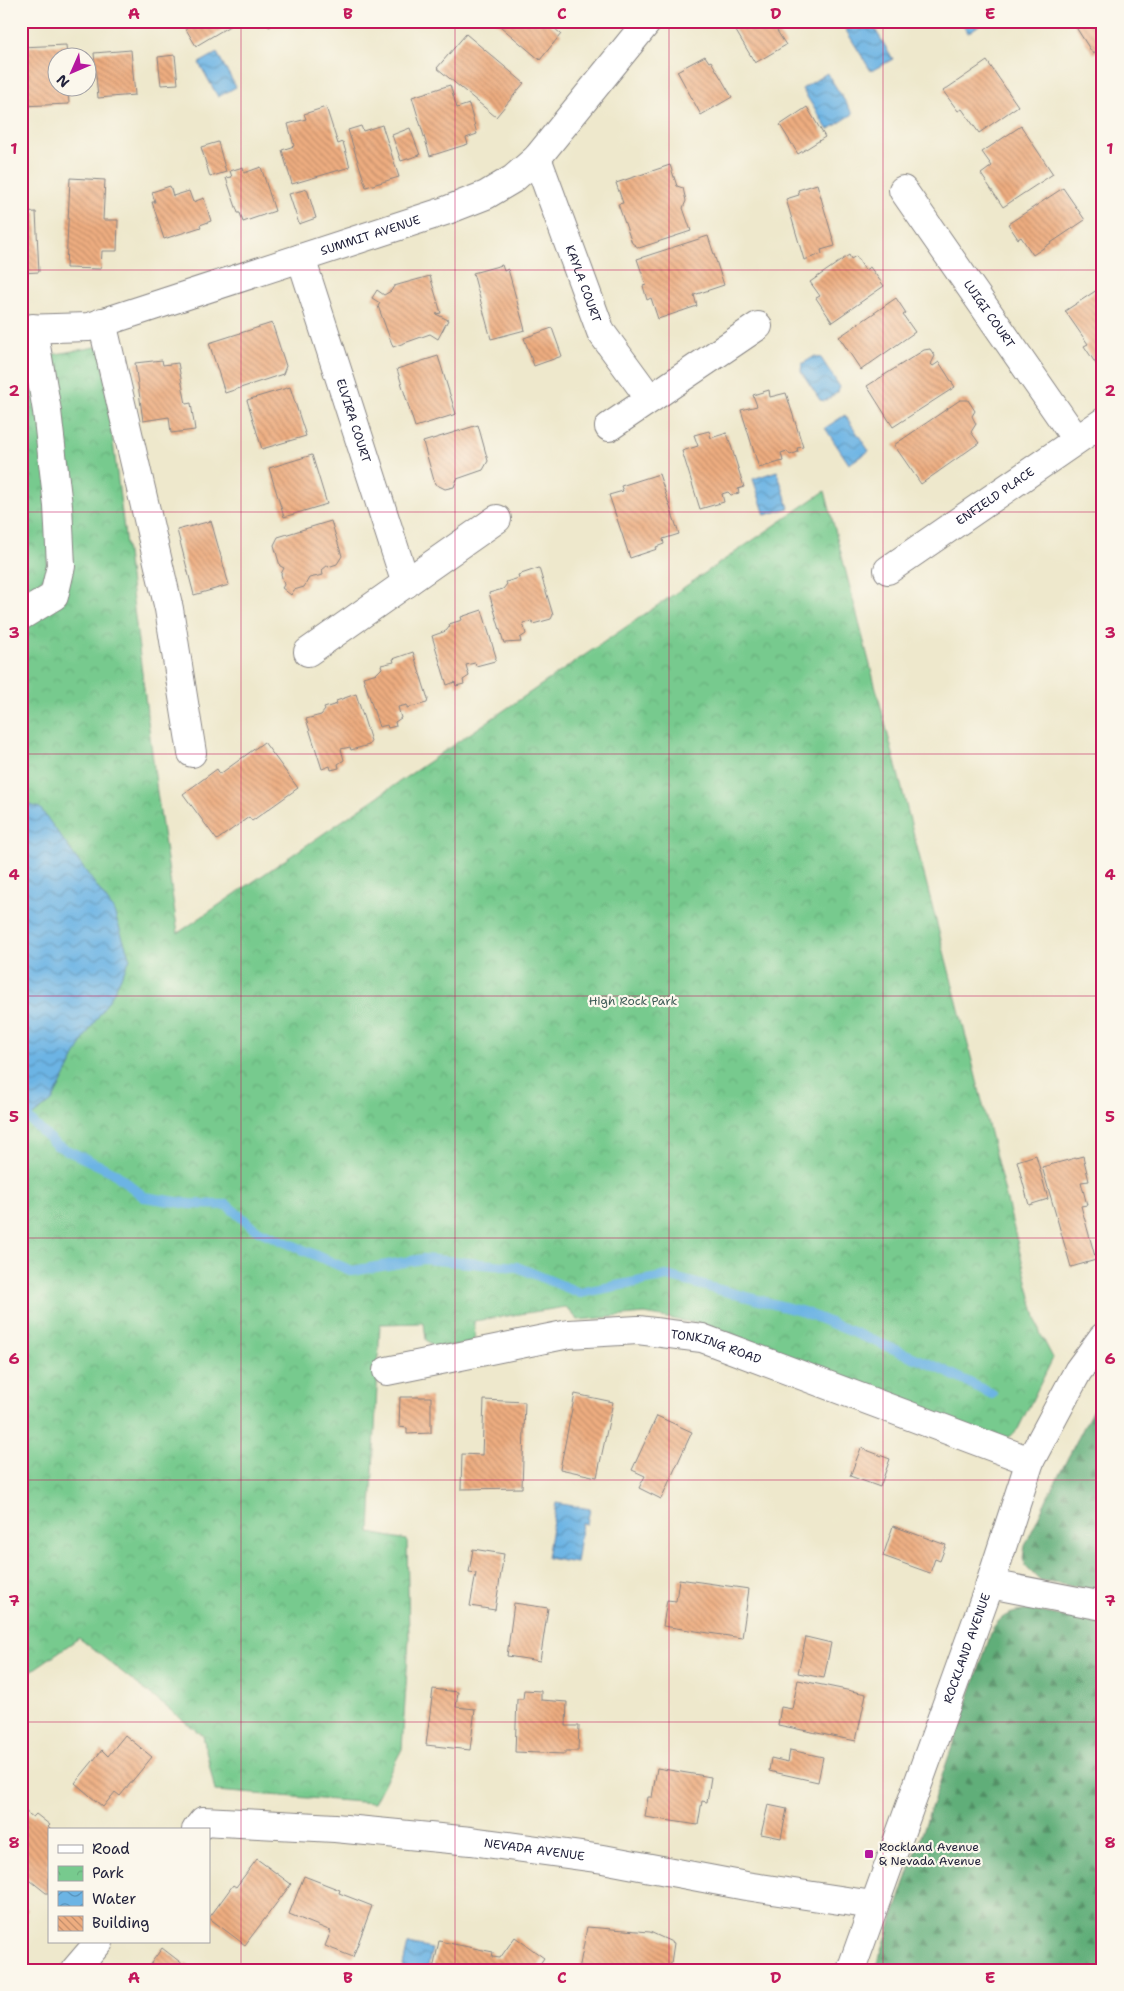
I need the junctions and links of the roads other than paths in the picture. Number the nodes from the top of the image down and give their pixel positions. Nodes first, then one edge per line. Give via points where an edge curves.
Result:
1 (648, 21) edge
2 (537, 158) junction
3 (904, 190) dead end
4 (301, 258) junction
5 (102, 322) junction
6 (758, 326) dead end
7 (27, 328) edge
8 (650, 399) junction
9 (1103, 422) edge
10 (609, 427) dead end
11 (1076, 439) junction
12 (497, 519) dead end
13 (888, 570) dead end
14 (406, 584) junction
15 (21, 616) edge
16 (308, 652) dead end
17 (192, 753) dead end
18 (1103, 1337) edge
19 (387, 1372) dead end
20 (1030, 1461) junction
21 (990, 1584) junction
22 (1103, 1606) edge
23 (198, 1828) edge
24 (873, 1905) junction
25 (97, 1944) edge
26 (75, 1970) edge
27 (851, 1970) edge

1 - 2 street, SUMMIT AVENUE
2 - 4 street, SUMMIT AVENUE via 513,179 486,195
2 - 8 street, KAYLA COURT via 601,332
3 - 11 street, LUIGI COURT
4 - 5 street, SUMMIT AVENUE
4 - 14 street, ELVIRA COURT
5 - 7 street, SUMMIT AVENUE via 89,326
5 - 17 street via 168,609
6 - 8 street
7 - 15 street via 48,411 61,566 54,596
8 - 10 street
9 - 11 street, ENFIELD PLACE
11 - 13 street, ENFIELD PLACE
12 - 14 street
14 - 16 street
18 - 20 street, ROCKLAND AVENUE via 1078,1371
19 - 20 street, TONKING ROAD via 568,1334 638,1330 702,1338
20 - 21 street, ROCKLAND AVENUE
21 - 22 street
21 - 24 street, ROCKLAND AVENUE
23 - 24 street, NEVADA AVENUE via 203,1821 335,1828 471,1841 602,1859 746,1886
24 - 27 street, ROCKLAND AVENUE
25 - 26 street

